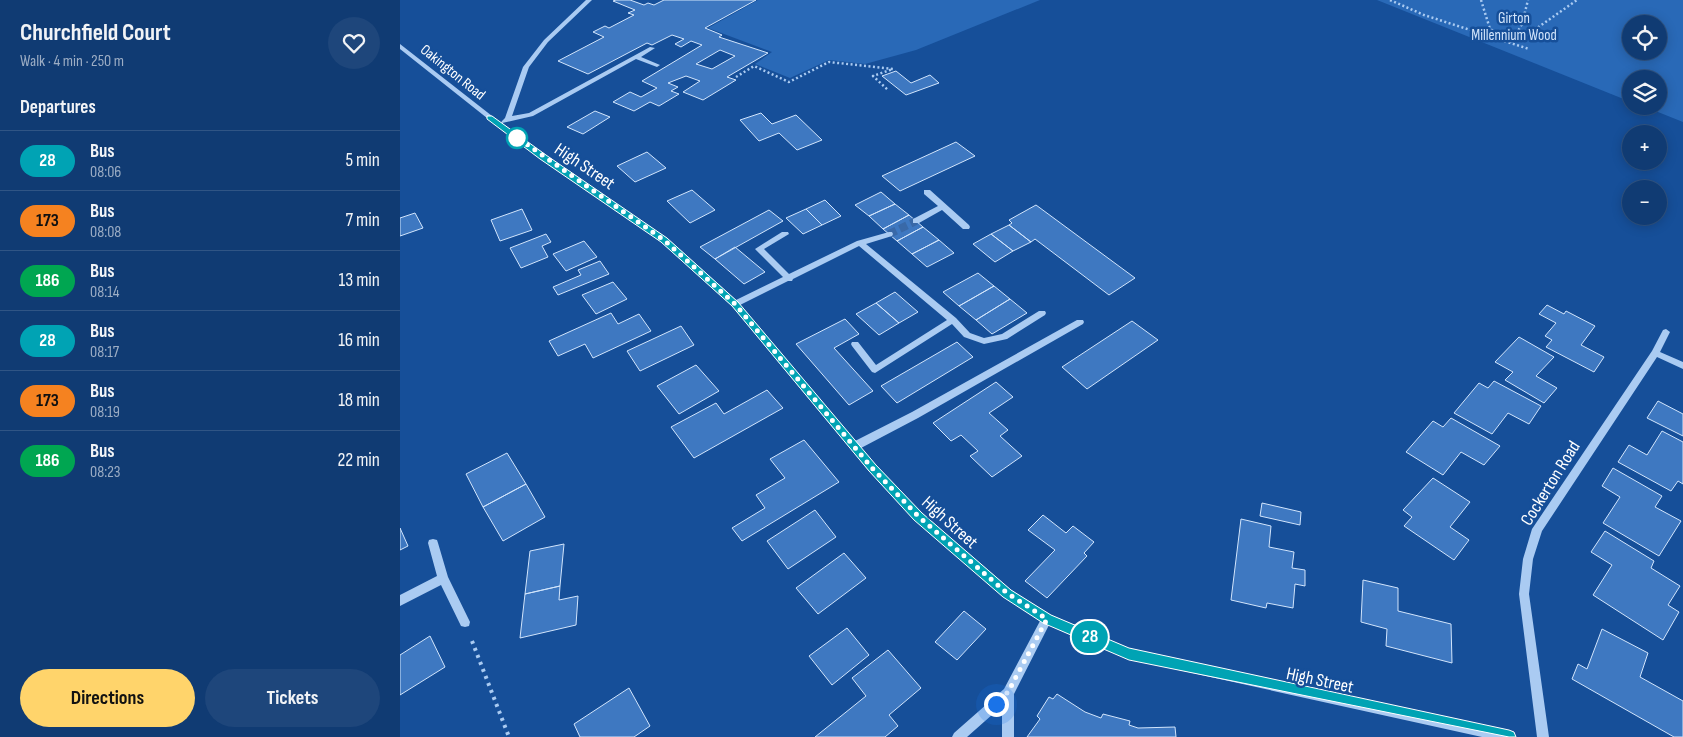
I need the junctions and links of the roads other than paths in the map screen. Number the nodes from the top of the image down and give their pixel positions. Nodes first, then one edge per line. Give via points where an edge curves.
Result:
1 (589, 0) edge
2 (400, 46) edge
3 (652, 48) dead end
4 (636, 57) junction
5 (657, 65) dead end
6 (489, 117) joint
7 (504, 122) junction
8 (928, 192) dead end
9 (943, 206) junction
10 (916, 221) tunnel mouth
11 (966, 227) dead end
12 (786, 234) dead end
13 (889, 234) tunnel mouth
14 (860, 244) junction
15 (789, 279) junction
16 (735, 304) junction
17 (1042, 313) dead end
18 (953, 320) junction
19 (1080, 322) dead end
20 (1666, 332) dead end
21 (854, 344) dead end
22 (1655, 353) junction
23 (1683, 366) edge
24 (855, 446) junction
25 (433, 543) dead end
26 (443, 578) junction
27 (400, 601) edge
28 (1047, 619) junction
29 (465, 622) road end
30 (1008, 692) junction
31 (958, 737) edge
32 (1008, 737) edge
33 (1509, 737) edge
34 (1543, 737) edge

1 - 7 street via 546,41 526,67
2 - 6 street, Oakington Road
3 - 4 street
4 - 5 street
4 - 7 street via 531,115
6 - 7 street, High Street
7 - 16 street, High Street via 664,240
8 - 9 street
9 - 10 street
9 - 11 street
12 - 15 street via 759,249
13 - 14 street
14 - 15 street
14 - 18 street
15 - 16 street
16 - 24 street, High Street
17 - 18 street via 1004,337 984,341 967,335
18 - 21 street via 875,370
19 - 24 street
20 - 22 street, Cockerton Road
22 - 23 street
22 - 34 street, Cockerton Road via 1537,529 1530,551 1524,594
24 - 28 street, High Street via 918,516 1007,593
25 - 26 street
26 - 27 street
26 - 29 street
28 - 30 street
28 - 33 street, High Street via 1129,654
30 - 31 street
30 - 32 street

